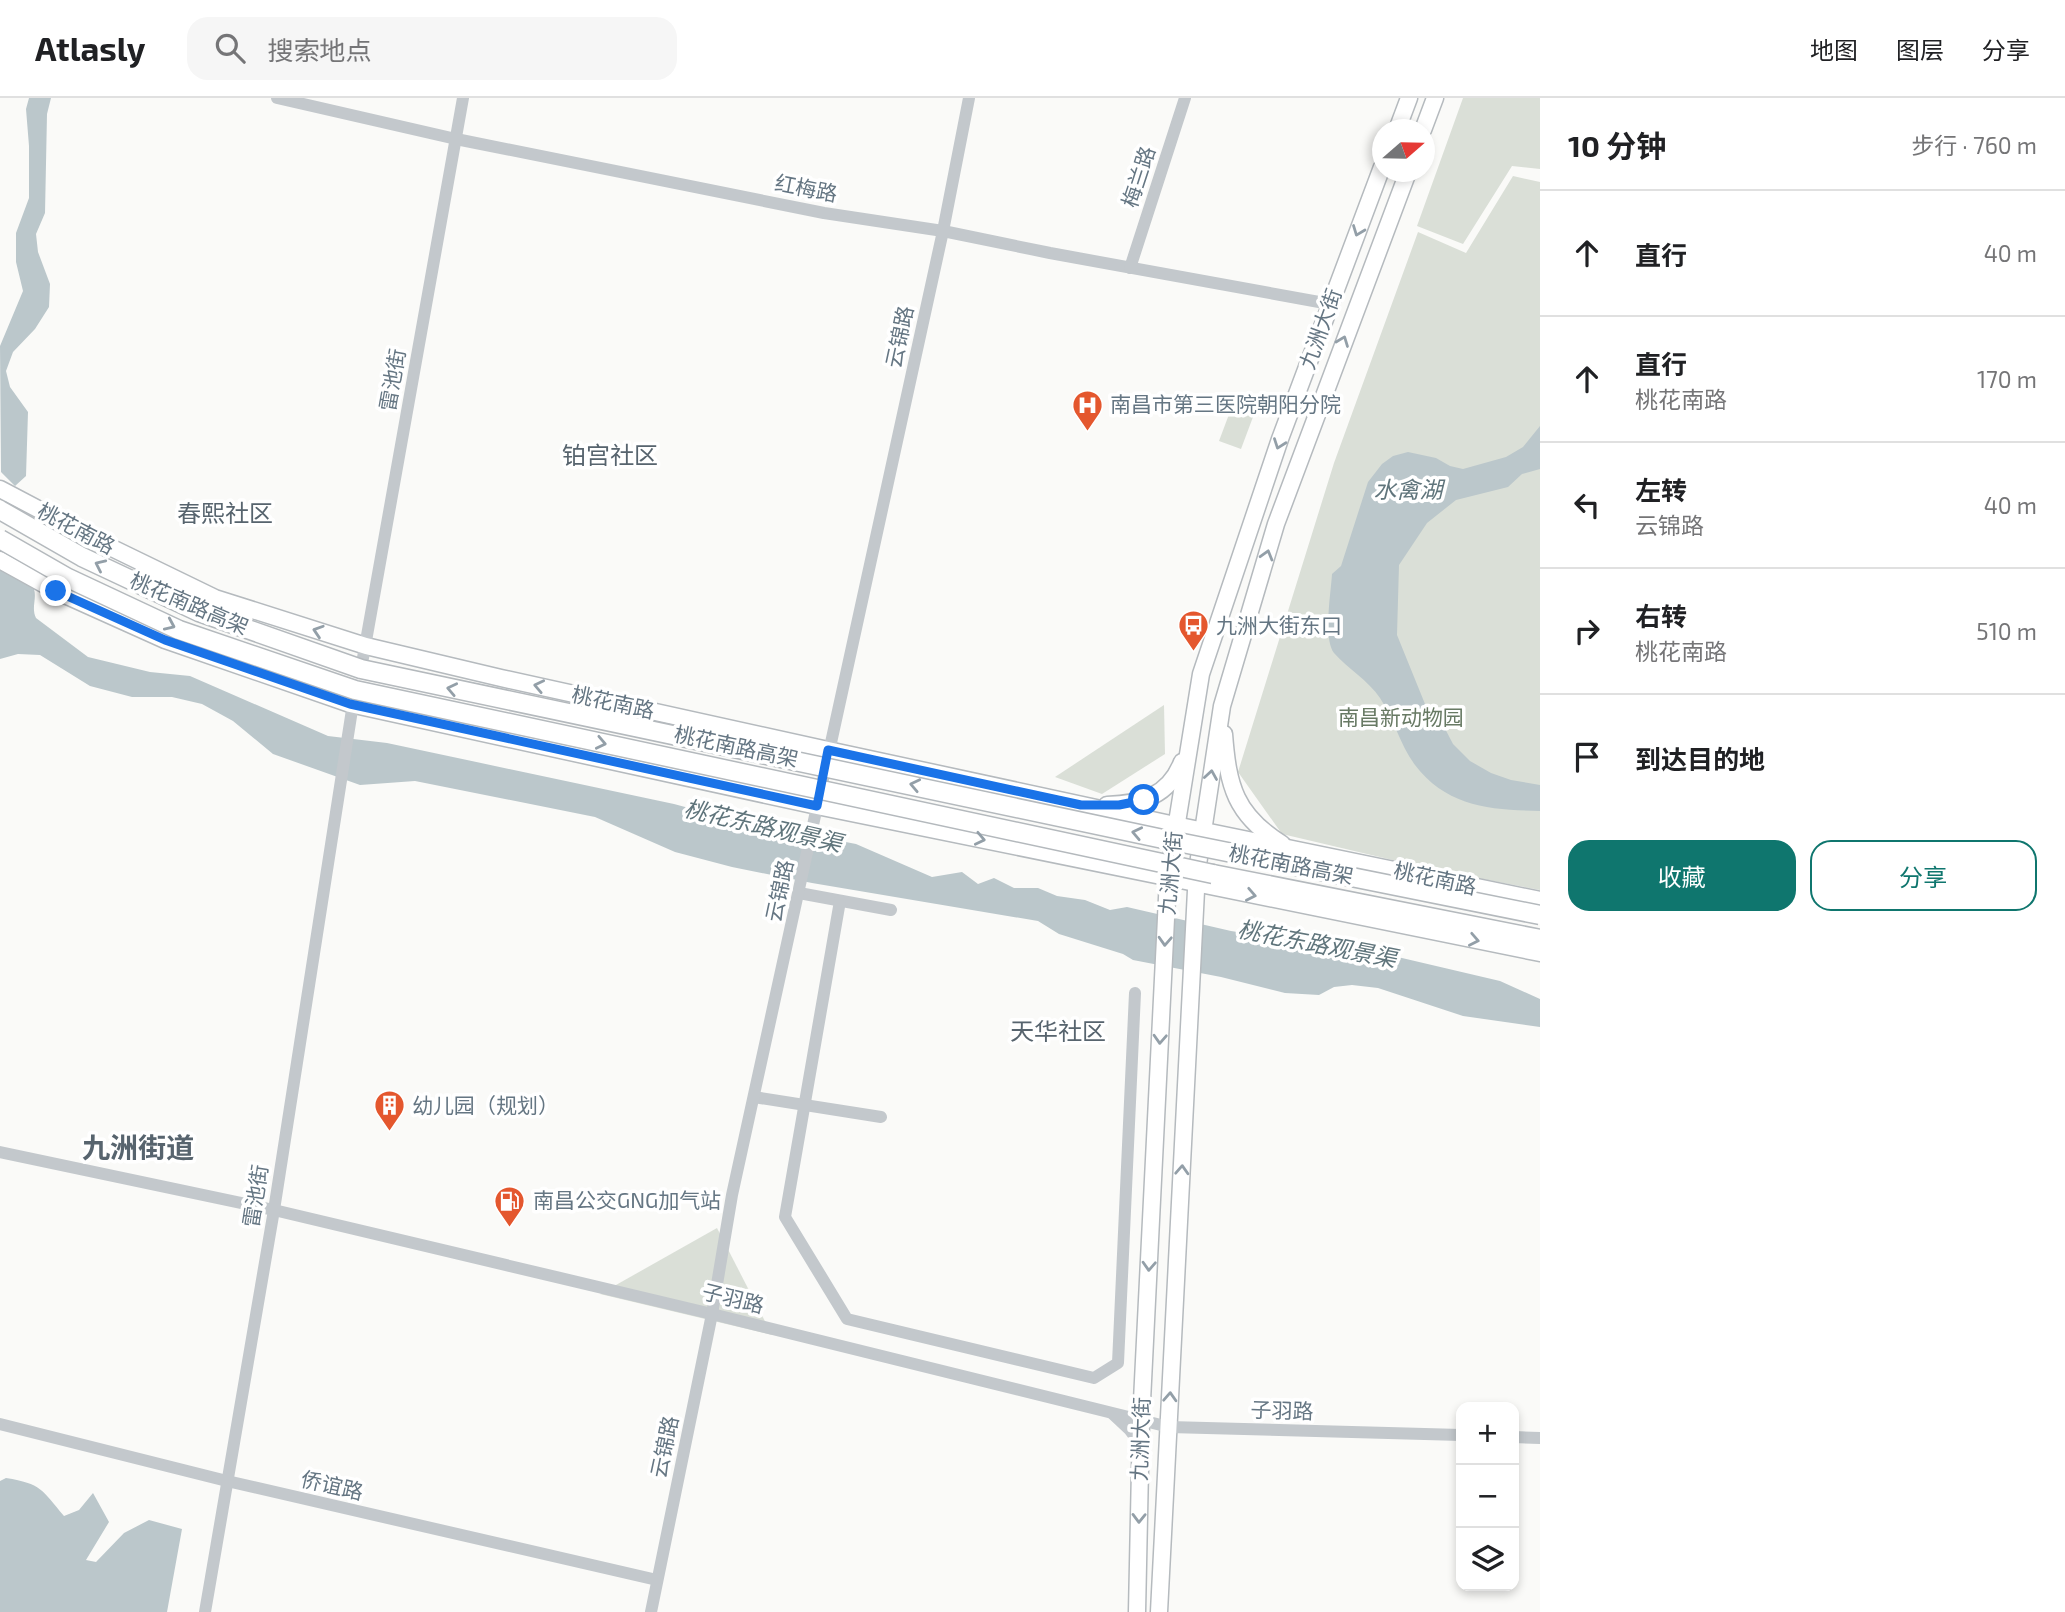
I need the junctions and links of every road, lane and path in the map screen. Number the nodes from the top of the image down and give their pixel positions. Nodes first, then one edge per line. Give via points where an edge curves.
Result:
1 (277, 98) edge
2 (463, 98) edge
3 (970, 98) edge
4 (1185, 98) edge
5 (1409, 98) edge
6 (1435, 98) edge
7 (1401, 119) edge
8 (1427, 119) edge
9 (456, 139) junction
10 (1376, 182) edge
11 (1404, 182) edge
12 (943, 231) junction
13 (1130, 268) junction
14 (1330, 304) junction
15 (0, 489) edge
16 (0, 510) edge
17 (43, 512) junction
18 (0, 539) edge
19 (0, 560) edge
20 (25, 574) junction
21 (366, 646) junction
22 (361, 669) junction
23 (1201, 674) junction
24 (354, 697) junction
25 (1222, 706) junction
26 (828, 750) junction
27 (1081, 805) junction
28 (816, 813) junction
29 (1175, 825) junction
30 (1202, 830) junction
31 (1290, 849) junction
32 (1125, 869) junction
33 (1168, 878) junction
34 (1196, 884) junction
35 (800, 890) junction
36 (1540, 900) edge
37 (840, 901) junction
38 (891, 910) dead end
39 (1166, 911) junction
40 (1540, 915) edge
41 (1540, 939) edge
42 (1540, 953) edge
43 (1135, 993) dead end
44 (754, 1097) junction
45 (805, 1105) junction
46 (881, 1117) dead end
47 (0, 1152) edge
48 (274, 1210) junction
49 (712, 1314) junction
50 (1113, 1414) junction
51 (1141, 1421) junction
52 (0, 1424) edge
53 (1169, 1427) junction
54 (1456, 1436) edge
55 (1519, 1437) edge
56 (1540, 1438) edge
57 (1141, 1445) junction
58 (227, 1481) junction
59 (657, 1580) junction
60 (1136, 1606) edge
61 (1160, 1607) edge
62 (205, 1612) edge
63 (651, 1612) edge

1 - 9 street, 红梅路
2 - 9 street, 雷池街
3 - 12 street, 云锦路
4 - 13 street, 梅兰路
5 - 7 main road
6 - 8 main road
9 - 12 street, 红梅路 via 824,213
9 - 21 street, 雷池街
10 -> 14 main road, 九洲大街
25 -> 11 main road, 九洲大街 via 1276,524
12 - 13 street, 红梅路
12 - 26 street, 云锦路
13 - 14 street, 红梅路
14 -> 23 main road, 九洲大街
15 - 17 main road, 桃花南路
22 -> 16 highway, 桃花南路高架, bridge via 199,612 82,557
17 - 20 main road
21 -> 17 main road, 桃花南路 via 215,598
18 -> 24 highway, 桃花南路高架, bridge via 68,578 179,630
19 - 20 main road
20 - 24 main road via 165,640
21 - 22 street, 雷池街
26 -> 21 main road, 桃花南路
40 -> 22 highway, 桃花南路高架, bridge
23 - 27 main road via 1181,765 1170,782 1157,796 1144,800
23 - 29 main road, 九洲大街
24 - 28 main road
24 -> 41 highway, 桃花南路高架, bridge
24 - 48 street, 雷池街
30 -> 25 main road, 九洲大街
25 - 31 main road via 1226,765 1240,804 1253,824
26 - 27 main road, 桃花南路
26 - 28 street, 云锦路
27 - 29 main road, 桃花南路
28 -> 32 main road
28 - 35 street, 云锦路
29 - 30 main road, 桃花南路
29 - 33 main road, 九洲大街
30 - 31 main road, 桃花南路
30 - 34 main road, 九洲大街
31 - 36 main road, 桃花南路
32 - 33 main road
32 - 39 main road via 1160,895
33 - 34 main road
33 - 39 main road, 九洲大街
34 -> 42 main road
53 -> 34 main road, 九洲大街
35 - 37 street
35 - 44 street, 云锦路
37 - 38 street
37 - 45 street
39 -> 51 main road, 九洲大街
43 - 45 street via 1118,1363 1094,1378 846,1319 785,1217
44 - 45 street
44 - 49 street, 云锦路
45 - 46 street
47 - 48 street, 子羽路
48 - 49 street, 子羽路
48 - 58 street, 雷池街
49 - 50 street, 子羽路
49 - 59 street, 云锦路
50 - 51 street, 子羽路
50 - 57 street
51 - 53 street, 子羽路
51 - 57 main road, 九洲大街
52 - 58 street, 侨谊路
53 - 54 street, 子羽路
53 - 61 main road, 九洲大街
55 - 56 street
57 -> 60 main road, 九洲大街
58 - 59 street, 侨谊路
58 - 62 street, 雷池街
59 - 63 street, 云锦路

